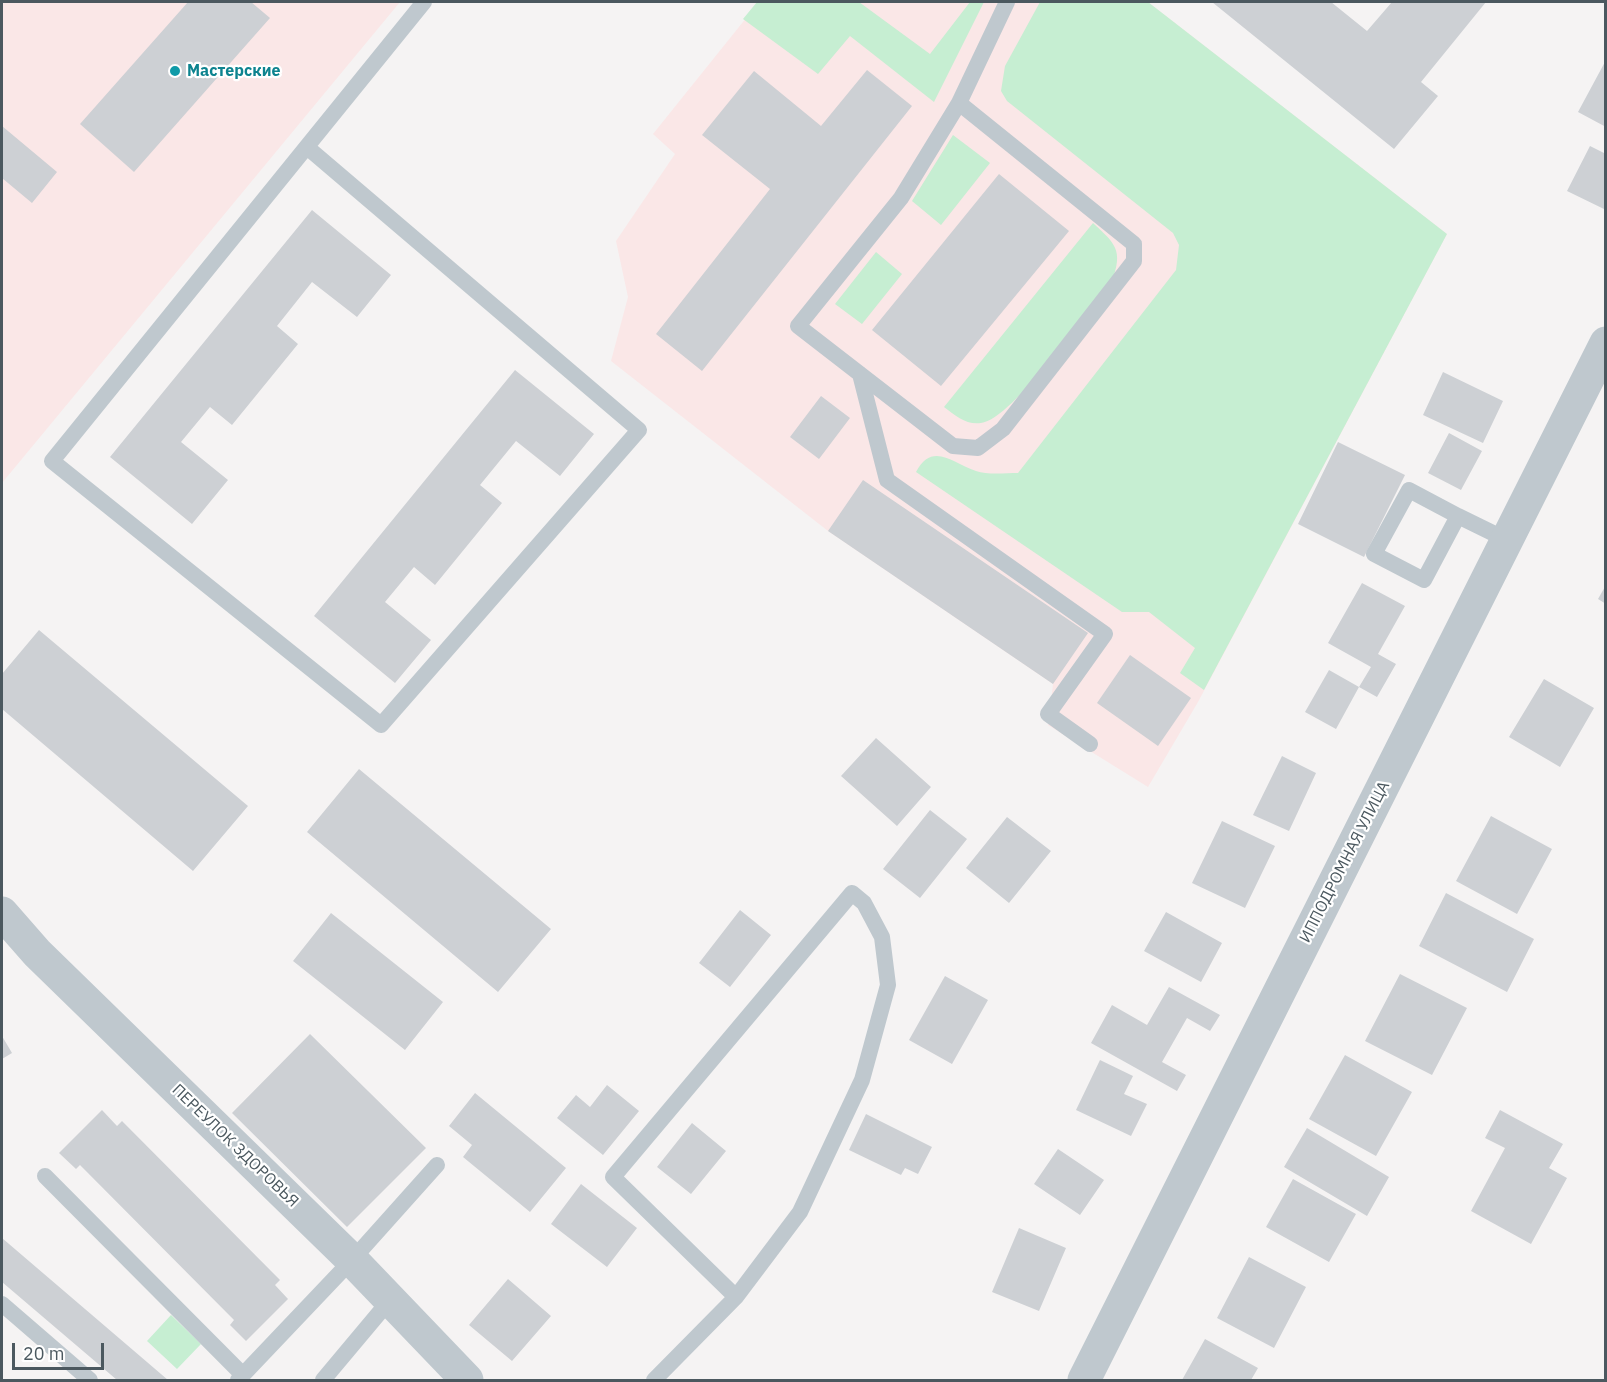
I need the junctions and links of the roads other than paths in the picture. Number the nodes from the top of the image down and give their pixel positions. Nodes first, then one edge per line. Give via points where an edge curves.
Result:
1 (424, 2) edge
2 (1007, 2) edge
3 (959, 103) junction
4 (308, 148) junction
5 (1605, 343) edge
6 (860, 375) junction
7 (1458, 516) junction
8 (1507, 540) junction
9 (1090, 744) dead end
10 (2, 912) edge
11 (437, 1165) dead end
12 (45, 1176) dead end
13 (352, 1260) junction
14 (736, 1297) junction
15 (390, 1300) junction
16 (2, 1304) edge
17 (241, 1378) edge
18 (90, 1380) edge
19 (324, 1380) edge
20 (467, 1380) edge
21 (654, 1380) edge
22 (1084, 1380) edge

1 - 4 lane
2 - 3 lane
3 - 6 lane via 901,198 798,326
3 - 6 lane via 1134,244 1134,261 1003,429 978,447 953,446
4 - 4 lane via 639,430 381,724 52,461
5 - 8 street, ИППОДРОМНАЯ УЛИЦА
6 - 9 lane via 887,480 1105,634 1048,714
7 - 7 lane via 1424,580 1374,554 1409,490
7 - 8 lane
8 - 22 street, ИППОДРОМНАЯ УЛИЦА
10 - 13 street, ПЕРЕУЛОК ЗДОРОВЬЯ via 37,953
11 - 13 lane
12 - 17 lane
13 - 15 street, ПЕРЕУЛОК ЗДОРОВЬЯ
13 - 17 lane
14 - 14 lane via 613,1177 852,893 864,903 882,937 888,985 862,1080 800,1212
14 - 21 lane
15 - 19 lane
15 - 20 street, ПЕРЕУЛОК ЗДОРОВЬЯ
16 - 18 lane

